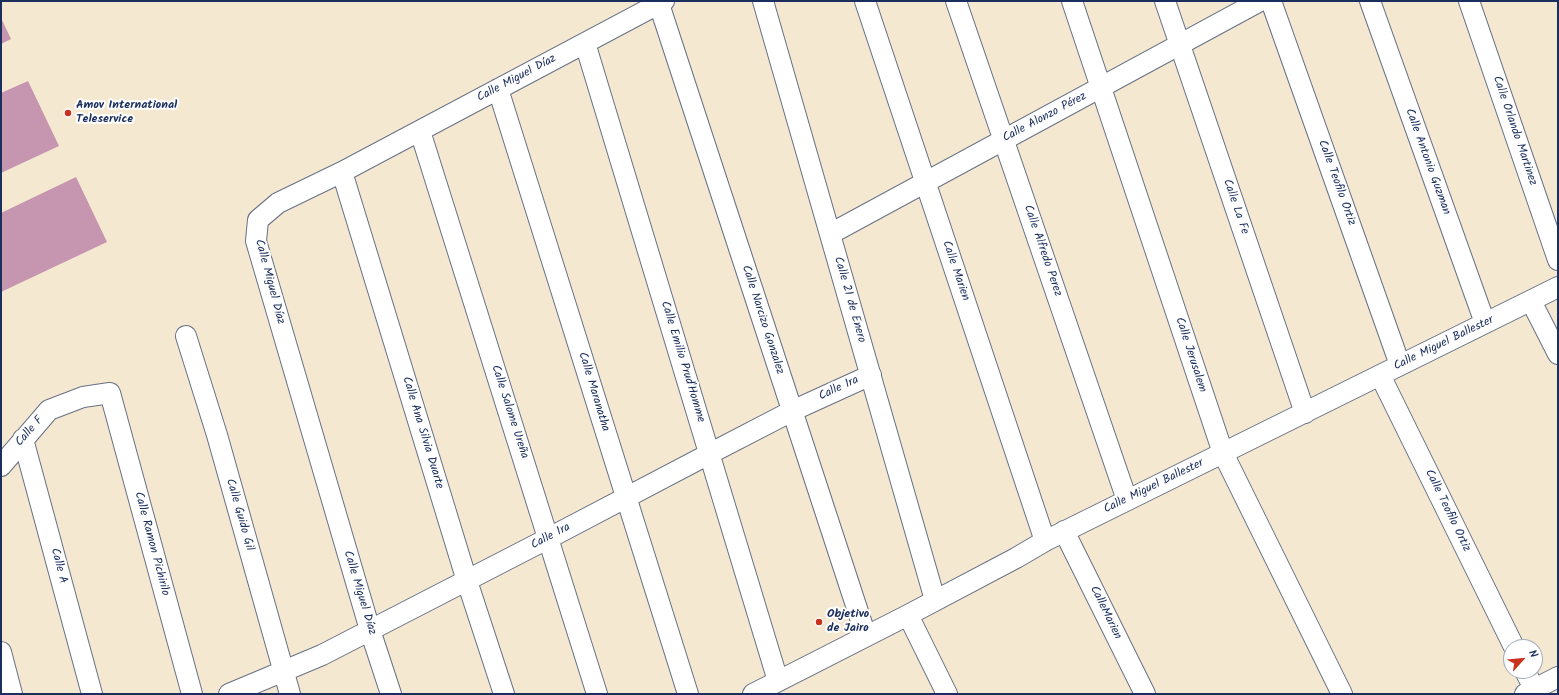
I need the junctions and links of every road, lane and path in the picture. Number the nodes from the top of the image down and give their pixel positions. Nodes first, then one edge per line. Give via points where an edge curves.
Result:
1 (763, 1) edge
2 (865, 1) edge
3 (956, 1) edge
4 (1072, 1) edge
5 (1165, 1) edge
6 (1260, 1) edge
7 (1271, 1) edge
8 (1370, 1) edge
9 (1469, 1) edge
10 (661, 2) edge
11 (585, 43) junction
12 (1180, 46) junction
13 (1102, 88) junction
14 (498, 89) junction
15 (420, 130) junction
16 (1004, 140) junction
17 (342, 172) junction
18 (925, 183) junction
19 (830, 234) junction
20 (1558, 260) edge
21 (1558, 287) edge
22 (1531, 301) junction
23 (1485, 324) junction
24 (186, 336) dead end
25 (1558, 354) edge
26 (1400, 365) junction
27 (871, 375) junction
28 (1380, 375) junction
29 (110, 393) joint
30 (792, 411) junction
31 (1305, 413) junction
32 (23, 439) junction
33 (1223, 453) junction
34 (709, 454) junction
35 (1, 466) edge
36 (626, 497) junction
37 (1127, 500) junction
38 (1064, 531) junction
39 (549, 538) junction
40 (1045, 541) junction
41 (467, 581) junction
42 (935, 600) junction
43 (908, 615) junction
44 (370, 630) junction
45 (866, 636) junction
46 (1510, 639) edge
47 (1, 652) edge
48 (283, 672) junction
49 (1558, 677) edge
50 (1528, 679) edge
51 (778, 681) junction
52 (1532, 692) edge
53 (12, 694) edge
54 (92, 694) edge
55 (192, 694) edge
56 (229, 694) edge
57 (290, 694) edge
58 (391, 694) edge
59 (504, 694) edge
60 (597, 694) edge
61 (688, 694) edge
62 (753, 694) edge
63 (947, 694) edge
64 (1145, 694) edge
65 (1342, 694) edge

1 - 19 street, Calle 21 de Enero
2 - 18 street, Calle Marien
3 - 16 street, Calle Alfredo Perez
4 - 13 street, Calle Jerusalem
5 - 12 street, Calle La Fe
6 - 12 street, Calle Alonzo Pérez
7 - 26 street, Calle Teofilo Ortiz
8 - 23 street, Calle Antonio Guzman
9 - 20 street, Calle Orlando Martinez
10 - 11 street, Calle Miguel Díaz
10 - 30 street, Calle Narcizo Gonzalez
11 - 14 street, Calle Miguel Díaz
11 - 34 street, Calle Emilio Prud'Homme
12 - 13 street, Calle Alonzo Pérez
12 - 31 street, Calle La Fe
13 - 16 street, Calle Alonzo Pérez
13 - 33 street, Calle Jerusalem
14 - 15 street, Calle Miguel Díaz
14 - 36 street, Calle Maranatha
15 - 17 street, Calle Miguel Díaz
15 - 39 street, Calle Salome Ureña
16 - 18 street, Calle Alonzo Pérez
16 - 37 street, Calle Alfredo Perez
17 - 41 street, Calle Ana Silvia Duarte
17 - 44 street, Calle Miguel Díaz via 278,203 258,220 256,241
18 - 19 street, Calle Alonzo Pérez
18 - 40 street, Calle Marien
19 - 27 street, Calle 21 de Enero
21 - 22 street, Calle Miguel Ballester
22 - 23 street, Calle Miguel Ballester
22 - 25 street
23 - 26 street, Calle Miguel Ballester
24 - 48 street, Calle Guido Gil via 217,435
26 - 28 street, Calle Miguel Ballester
27 - 30 street, Calle 1ra
27 - 42 street, Calle 21 de Enero
28 - 31 street, Calle Miguel Ballester
28 - 46 street, Calle Teofilo Ortiz
29 - 32 street, Calle F via 83,397 49,410
29 - 55 street, Calle Ramon Pichirilo
30 - 34 street, Calle 1ra
30 - 45 street, Calle Narcizo Gonzalez
31 - 33 street, Calle Miguel Ballester
32 - 35 street, Calle F
32 - 54 street, Calle A
33 - 37 street, Calle Miguel Ballester
33 - 65 street, Calle Jerusalem
34 - 36 street, Calle 1ra
34 - 51 street, Calle Emilio Prud'Homme
36 - 39 street, Calle 1ra
36 - 61 street, Calle Maranatha
37 - 38 street, Calle Miguel Ballester
38 - 40 street, Calle Miguel Ballester
38 - 64 street, CalleMarien
39 - 41 street, Calle 1ra
39 - 60 street, Calle Salome Ureña
40 - 42 street, Calle Miguel Ballester
41 - 44 street, Calle 1ra
41 - 59 street, Calle Ana Silvia Duarte
42 - 43 street, Calle Miguel Ballester
43 - 45 street, Calle Miguel Ballester
43 - 63 street
44 - 48 street, Calle 1ra
44 - 58 street, Calle Miguel Díaz
45 - 51 street, Calle Miguel Ballester
47 - 53 street
48 - 56 street, Calle 1ra
48 - 57 street, Calle Guido Gil
49 - 52 street
50 - 52 street
51 - 62 street, Calle Miguel Ballester

